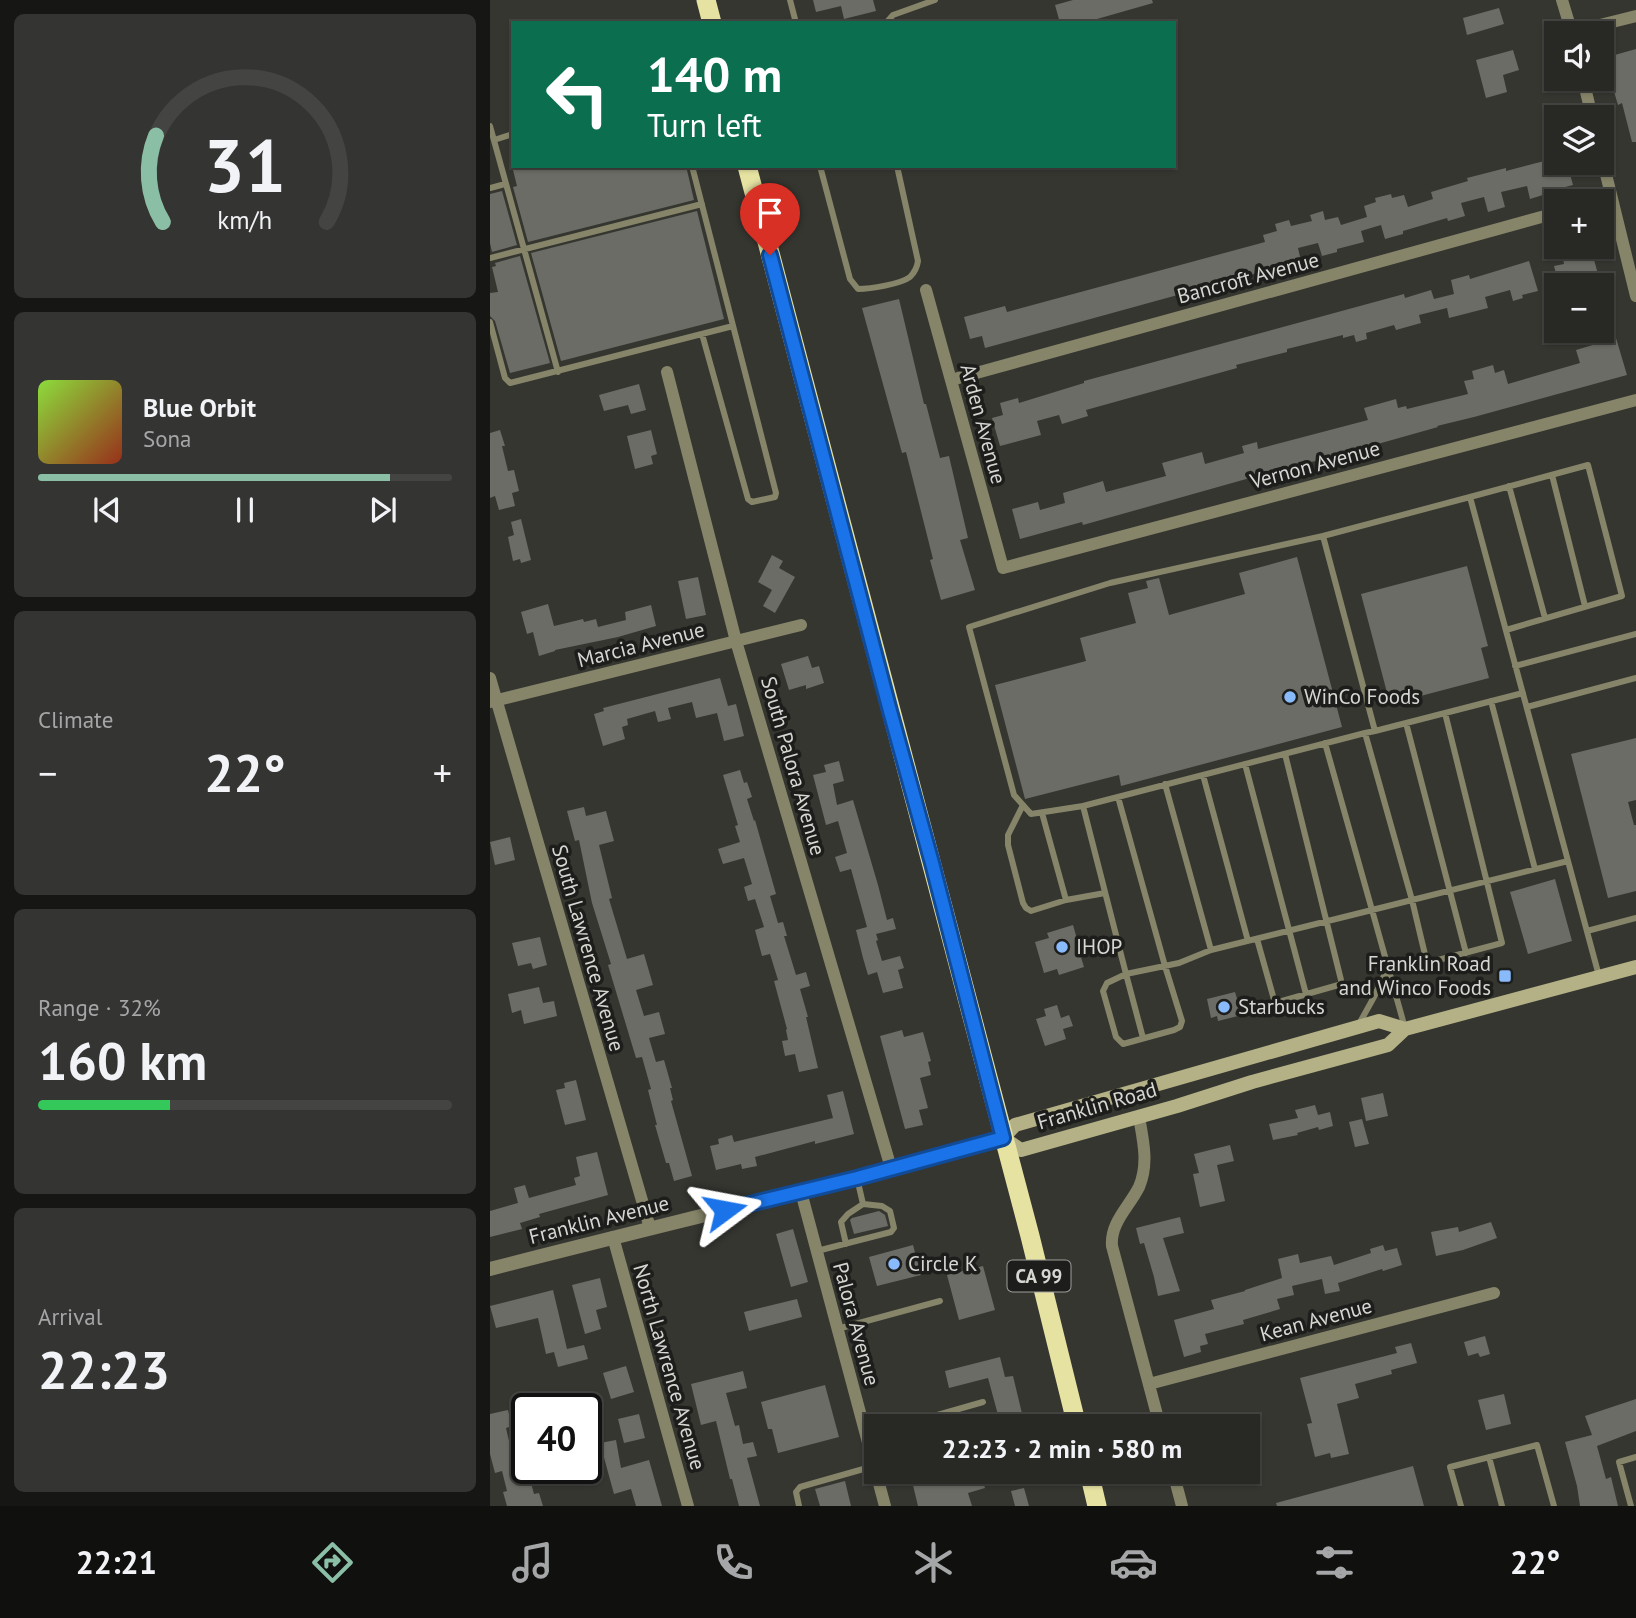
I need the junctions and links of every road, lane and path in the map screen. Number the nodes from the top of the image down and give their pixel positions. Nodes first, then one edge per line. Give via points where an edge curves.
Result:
1 (706, 0) edge
2 (790, 0) edge
3 (935, 0) edge
4 (1562, 0) edge
5 (1636, 16) edge
6 (711, 21) edge
7 (795, 21) edge
8 (888, 21) edge
9 (1568, 21) edge
10 (1614, 22) edge
11 (490, 126) edge
12 (511, 135) edge
13 (494, 140) junction
14 (693, 168) edge
15 (748, 168) edge
16 (821, 168) edge
17 (897, 168) edge
18 (505, 184) junction
19 (490, 188) edge
20 (702, 204) junction
21 (1614, 206) edge
22 (1544, 216) edge
23 (524, 249) junction
24 (490, 258) edge
25 (926, 290) dead end
26 (1636, 296) edge
27 (490, 322) edge
28 (733, 326) junction
29 (702, 334) junction
30 (558, 372) junction
31 (667, 372) dead end
32 (951, 380) junction
33 (1636, 400) edge
34 (1552, 475) junction
35 (1510, 486) junction
36 (1470, 497) junction
37 (1323, 536) junction
38 (1003, 568) joint
39 (1586, 607) junction
40 (1545, 618) junction
41 (801, 625) dead end
42 (1506, 630) junction
43 (1636, 634) edge
44 (736, 641) junction
45 (1515, 666) junction
46 (1636, 677) edge
47 (490, 678) edge
48 (1523, 693) junction
49 (493, 701) edge
50 (1491, 701) junction
51 (1527, 707) junction
52 (1445, 713) junction
53 (1406, 723) junction
54 (1375, 731) junction
55 (1365, 733) junction
56 (1325, 743) junction
57 (1285, 754) junction
58 (1245, 764) junction
59 (1203, 775) junction
60 (1165, 784) junction
61 (1118, 797) junction
62 (1023, 805) junction
63 (1083, 806) junction
64 (1042, 813) junction
65 (1568, 861) junction
66 (1535, 869) junction
67 (1488, 881) junction
68 (1450, 890) junction
69 (1105, 893) junction
70 (1066, 900) junction
71 (1412, 900) junction
72 (1372, 910) junction
73 (1636, 918) edge
74 (1327, 921) junction
75 (1288, 931) junction
76 (1587, 931) junction
77 (1257, 939) junction
78 (1248, 941) junction
79 (1211, 950) junction
80 (1466, 953) junction
81 (1165, 966) junction
82 (1388, 967) junction
83 (1636, 967) edge
84 (1126, 974) junction
85 (1599, 977) junction
86 (1306, 994) junction
87 (1357, 1027) junction
88 (1405, 1029) junction
89 (1143, 1038) junction
90 (1139, 1117) junction
91 (1003, 1138) junction
92 (891, 1168) junction
93 (857, 1178) junction
94 (801, 1192) junction
95 (863, 1204) junction
96 (650, 1228) junction
97 (613, 1237) junction
98 (846, 1244) junction
99 (817, 1251) junction
100 (490, 1269) edge
101 (1494, 1293) dead end
102 (940, 1301) dead end
103 (837, 1329) junction
104 (1149, 1384) junction
105 (983, 1402) dead end
106 (865, 1414) edge
107 (941, 1414) edge
108 (1074, 1414) edge
109 (1157, 1414) edge
110 (1489, 1457) junction
111 (1636, 1457) edge
112 (864, 1469) edge
113 (879, 1484) edge
114 (1092, 1484) edge
115 (1176, 1484) edge
116 (688, 1506) edge
117 (799, 1506) edge
118 (885, 1506) edge
119 (1097, 1506) edge
120 (1182, 1506) edge
121 (1461, 1506) edge
122 (1502, 1506) edge
123 (1554, 1506) edge
124 (1631, 1506) edge

1 - 6 highway
2 - 7 lane
3 - 8 lane
4 - 9 street
5 - 10 street
11 - 13 lane
12 - 13 lane
13 - 18 lane
14 - 20 lane
15 - 91 highway, CA 99
16 - 17 lane via 850,279 858,289 867,289 906,280 916,271 918,261
18 - 19 lane
18 - 23 lane
20 - 23 lane
20 - 28 lane
21 - 26 street
22 - 32 street, Bancroft Avenue
23 - 24 lane
23 - 30 lane
25 - 32 street, Arden Avenue
27 - 30 lane via 510,383
28 - 29 lane
28 - 29 lane via 775,497 748,499
29 - 30 lane
31 - 44 street, South Palora Avenue
32 - 38 street, Arden Avenue
33 - 38 street, Vernon Avenue
34 - 35 lane
34 - 39 lane
34 - 39 lane via 1588,465 1595,491 1622,596
35 - 36 lane
35 - 40 lane
36 - 37 lane
36 - 42 lane
37 - 54 lane
37 - 62 lane via 1110,583 969,627 1014,795
39 - 40 lane
40 - 42 lane
41 - 44 street, Marcia Avenue
42 - 45 lane
43 - 45 lane
44 - 49 street, Marcia Avenue
44 - 92 street, South Palora Avenue
45 - 48 lane
46 - 51 lane
47 - 49 street, South Lawrence Avenue
48 - 50 lane
48 - 51 lane
49 - 96 street, South Lawrence Avenue
50 - 52 lane
50 - 66 lane
51 - 65 lane
52 - 53 lane
52 - 67 lane
53 - 54 lane
53 - 68 lane
54 - 55 lane
55 - 56 lane
55 - 71 lane
56 - 57 lane
56 - 72 lane
57 - 58 lane
57 - 74 lane
58 - 59 lane
58 - 75 lane
59 - 60 lane
59 - 78 lane
60 - 61 lane
60 - 79 lane
61 - 63 lane
61 - 81 lane
62 - 64 lane via 1031,814
62 - 70 lane via 1008,835 1008,845 1023,903 1031,911
63 - 64 lane
63 - 69 lane
64 - 70 lane
65 - 66 lane
65 - 76 lane
66 - 67 lane
67 - 68 lane
67 - 80 lane via 1502,943
68 - 71 lane
68 - 80 lane
69 - 70 lane
69 - 84 lane
71 - 72 lane
71 - 80 lane via 1427,963
72 - 74 lane
72 - 82 lane
73 - 76 lane
74 - 75 lane
74 - 86 lane via 1342,984
75 - 77 lane
75 - 86 lane
76 - 85 lane
77 - 78 lane
77 - 86 lane via 1275,1003
78 - 79 lane
79 - 81 lane
81 - 84 lane
81 - 89 lane via 1182,1021 1180,1027
82 - 87 lane
82 - 88 lane
83 - 85 main road, Franklin Road
84 - 89 lane
84 - 89 lane via 1107,983 1103,991 1116,1037 1122,1044
85 - 88 main road, Franklin Road
87 - 88 main road, Franklin Road via 1379,1021
87 - 91 main road, Franklin Road via 1015,1125
88 - 90 main road, Franklin Road via 1388,1045
90 - 91 main road, Franklin Road via 1021,1150
90 - 104 street via 1143,1171 1111,1236
91 - 92 street, Franklin Avenue
91 - 108 highway, CA 99
92 - 93 street, Franklin Avenue
93 - 94 street, Franklin Avenue
93 - 95 lane
94 - 96 street, Franklin Avenue
94 - 99 street, Palora Avenue
95 - 98 lane via 841,1222
95 - 98 lane via 890,1211 894,1228
96 - 97 street, Franklin Avenue
97 - 100 street, Franklin Avenue
97 - 116 street, North Lawrence Avenue
98 - 99 lane
99 - 103 street, Palora Avenue
101 - 104 street, Kean Avenue
102 - 103 lane
103 - 106 street, Palora Avenue
104 - 109 street
105 - 107 lane
110 - 121 lane via 1450,1467
110 - 122 lane
110 - 123 lane via 1537,1445
111 - 124 lane via 1619,1462
112 - 117 lane via 800,1488 796,1492
113 - 118 street, Palora Avenue
114 - 119 highway
115 - 120 street

